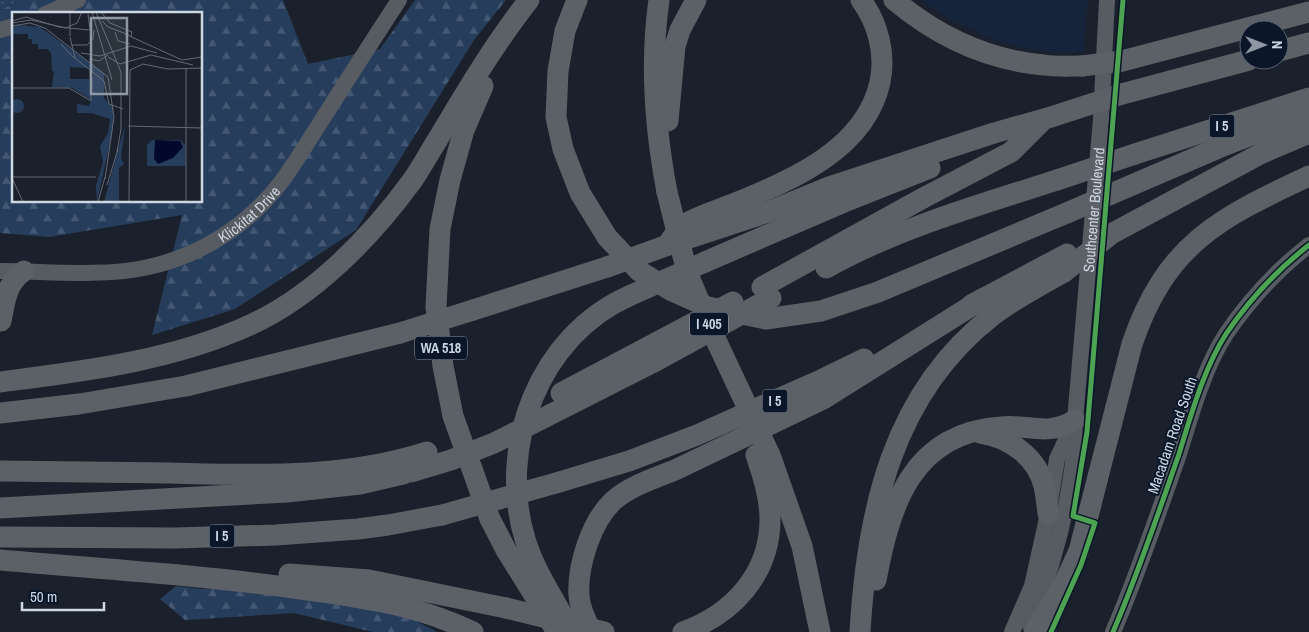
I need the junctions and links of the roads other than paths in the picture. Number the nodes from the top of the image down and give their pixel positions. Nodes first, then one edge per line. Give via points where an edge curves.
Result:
1 (78, 0) edge
2 (399, 0) edge
3 (577, 0) edge
4 (659, 0) edge
5 (696, 0) edge
6 (861, 0) edge
7 (894, 0) edge
8 (1107, 0) edge
9 (528, 1) edge
10 (50, 12) edge
11 (1309, 12) edge
12 (1309, 43) edge
13 (1289, 49) edge
14 (1239, 63) edge
15 (1309, 98) edge
16 (1309, 113) edge
17 (1047, 118) junction
18 (1309, 133) edge
19 (964, 144) junction
20 (661, 160) junction
21 (1309, 176) edge
22 (690, 230) junction
23 (1309, 246) edge
24 (1065, 263) junction
25 (0, 271) edge
26 (24, 271) junction
27 (767, 293) junction
28 (984, 298) junction
29 (0, 318) edge
30 (0, 382) edge
31 (0, 413) edge
32 (1075, 420) junction
33 (970, 432) junction
34 (762, 453) junction
35 (0, 471) edge
36 (0, 508) edge
37 (1048, 514) junction
38 (0, 537) edge
39 (0, 560) edge
40 (47, 564) junction
41 (473, 632) edge
42 (557, 632) edge
43 (572, 632) edge
44 (592, 632) edge
45 (604, 632) edge
46 (683, 632) edge
47 (820, 632) edge
48 (860, 632) edge
49 (867, 632) edge
50 (1012, 632) edge
51 (1028, 632) edge
52 (1034, 632) edge
53 (1112, 632) edge

1 - 10 main road
2 - 26 main road, Klickitat Drive via 282,181 258,209 232,230 189,254 143,268 105,272
3 - 16 highway, I 5, bridge via 565,31 558,71 556,117 563,149 580,193 606,236 639,271 708,307 766,319 821,311 878,292 1223,146
4 - 20 highway via 654,76
5 - 20 highway via 675,46 668,128
6 - 22 highway via 876,26 882,51 877,94 863,121 849,138 809,168
7 - 11 highway, bridge via 915,17 958,42 993,56 1044,66 1122,61
8 - 32 main road, Southcenter Boulevard via 1101,119
9 - 30 highway via 413,180 334,268 288,304 233,332 142,361
9 - 42 highway, WA 518 via 487,77 464,130 440,229 436,307 453,416 490,519
12 - 13 highway
14 - 17 highway, I 5, bridge
15 - 27 highway, I 5, bridge via 946,217
17 - 19 highway, I 5
17 - 27 highway, I 5 via 1011,152 925,197
18 - 24 highway, bridge via 1262,153 1111,234
19 - 22 highway, I 5 via 829,187 768,212
19 - 43 highway, bridge via 941,164 844,202 629,296 580,328 551,362 530,404 520,441 517,484 524,540 530,557
20 - 34 highway, I 405, bridge via 687,272
21 - 52 highway via 1222,220 1191,245 1161,281 1139,321 1132,344 1079,551 1061,590
22 - 31 highway, I 5, bridge via 668,245 607,267 400,332 186,386
23 - 53 main road, Macadam Road South via 1267,282 1226,335 1208,370 1156,522
24 - 28 highway, I 5
24 - 48 highway via 992,316 953,352 916,405 898,438 876,507 868,549
25 - 26 main road, Klickitat Drive
26 - 29 highway via 7,289
27 - 35 highway, I 5, bridge via 445,450 352,470 290,475
27 - 36 highway, I 5, bridge via 652,363 494,443 411,472 325,489
28 - 38 highway, I 5, bridge via 823,380 697,435 629,461 442,515 358,529 276,535
28 - 44 highway via 823,398 614,500 593,530 580,580 579,597
32 - 33 highway via 1051,430 1003,426
32 - 37 main road, Southcenter Boulevard via 1057,458
32 - 51 main road, Southcenter Boulevard via 1072,469 1059,539
33 - 37 highway via 1002,439 1025,454 1044,486
33 - 49 highway via 942,445 909,478 889,523
34 - 46 highway via 770,519 759,569 738,598 723,612
34 - 47 highway, I 405 via 802,546
37 - 50 main road, Southcenter Boulevard via 1032,586
39 - 40 highway
40 - 41 highway via 175,574 356,597 419,610
40 - 45 highway, bridge via 349,578 422,590

